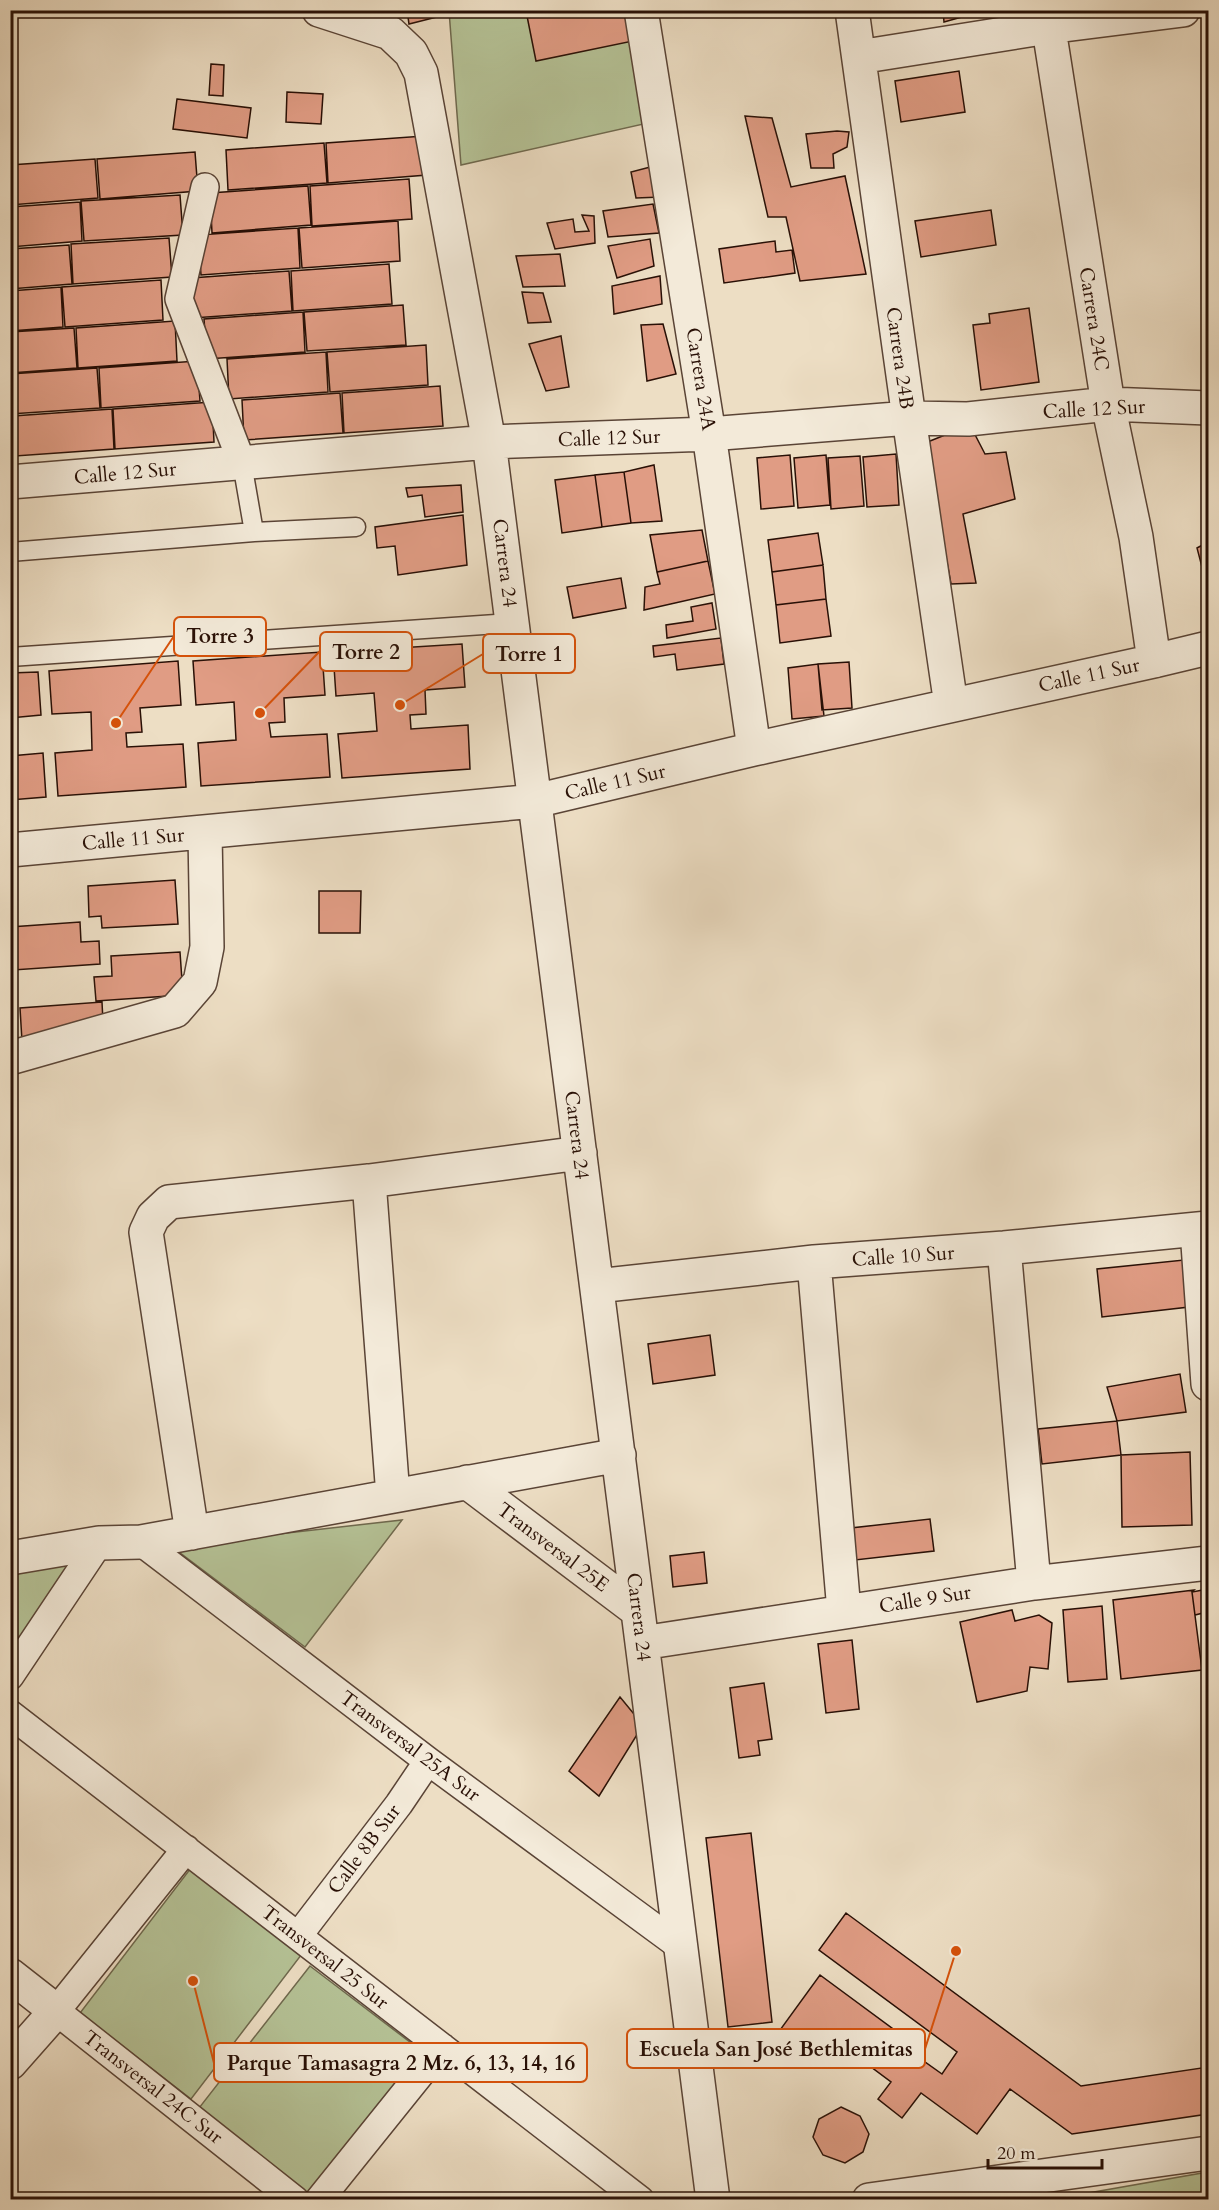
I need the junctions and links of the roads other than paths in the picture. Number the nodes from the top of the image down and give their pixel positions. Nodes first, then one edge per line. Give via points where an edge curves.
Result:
1 (319, 10) edge
2 (641, 10) edge
3 (852, 10) edge
4 (1183, 10) edge
5 (1047, 19) edge
6 (859, 57) junction
7 (205, 187) dead end
8 (1108, 404) junction
9 (1209, 408) edge
10 (909, 418) junction
11 (710, 434) junction
12 (489, 442) junction
13 (242, 463) junction
14 (10, 482) edge
15 (356, 527) dead end
16 (254, 532) junction
17 (10, 552) edge
18 (512, 623) junction
19 (1209, 648) edge
20 (10, 657) edge
21 (1154, 662) junction
22 (951, 705) junction
23 (754, 749) junction
24 (535, 801) junction
25 (205, 833) junction
26 (10, 850) edge
27 (10, 1058) edge
28 (580, 1153) junction
29 (369, 1181) junction
30 (1203, 1229) edge
31 (1004, 1248) junction
32 (814, 1262) junction
33 (597, 1286) junction
34 (1209, 1384) edge
35 (619, 1455) junction
36 (467, 1482) junction
37 (393, 1496) junction
38 (192, 1533) junction
39 (141, 1542) junction
40 (99, 1543) junction
41 (10, 1558) edge
42 (1209, 1563) edge
43 (1034, 1583) junction
44 (844, 1611) junction
45 (640, 1627) junction
46 (10, 1676) edge
47 (10, 1714) edge
48 (428, 1761) junction
49 (186, 1849) junction
50 (298, 1936) junction
51 (681, 1947) junction
52 (10, 1975) edge
53 (56, 2011) junction
54 (442, 2047) junction
55 (10, 2063) edge
56 (1209, 2152) edge
57 (997, 2192) edge
58 (922, 2195) edge
59 (295, 2199) edge
60 (319, 2199) edge
61 (640, 2199) edge
62 (713, 2199) edge
63 (869, 2199) edge

1 - 12 street, Carrera 24 via 390,33 411,53 421,73
2 - 11 street, Carrera 24A
3 - 6 street, Carrera 24B
4 - 5 street
5 - 6 street
5 - 8 street, Carrera 24C
6 - 10 street, Carrera 24B
7 - 13 street via 179,299
8 - 9 street, Calle 12 Sur
8 - 10 street, Calle 12 Sur via 968,419
8 - 21 street, Carrera 24C via 1136,537
10 - 11 street, Calle 12 Sur
10 - 22 street, Carrera 24B
11 - 12 street, Calle 12 Sur
11 - 23 street, Carrera 24A
12 - 13 street, Calle 12 Sur
12 - 18 street, Carrera 24
13 - 14 street, Calle 12 Sur
13 - 16 lane
15 - 16 lane
16 - 17 lane
18 - 20 lane
18 - 24 street, Carrera 24
19 - 21 street, Calle 11 Sur
21 - 22 street, Calle 11 Sur
22 - 23 street, Calle 11 Sur
23 - 24 street, Calle 11 Sur
24 - 25 street, Calle 11 Sur
24 - 28 street, Carrera 24
25 - 26 street, Calle 11 Sur
25 - 27 street via 207,947 200,982 182,1004 175,1011
28 - 29 street
28 - 33 street, Carrera 24
29 - 37 street
29 - 38 street via 169,1202 153,1217 146,1232
30 - 31 street, Calle 10 Sur
30 - 34 street
31 - 32 street, Calle 10 Sur
31 - 43 street
32 - 33 street, Calle 10 Sur
32 - 44 street
33 - 35 street, Carrera 24
35 - 36 street
35 - 45 street, Carrera 24
36 - 37 street
36 - 45 street, Transversal 25E
37 - 38 street
38 - 39 street
39 - 40 street
39 - 48 street, Transversal 25A Sur
40 - 41 street
40 - 46 street
42 - 43 street, Calle 9 Sur
43 - 44 street, Calle 9 Sur
44 - 45 street, Calle 9 Sur
45 - 51 street, Carrera 24
47 - 49 street, Transversal 25 Sur
48 - 50 street, Calle 8B Sur
48 - 51 street, Transversal 25A Sur
49 - 50 street, Transversal 25 Sur
49 - 53 street
50 - 54 street, Transversal 25 Sur
51 - 62 street, Carrera 24
52 - 53 street, Transversal 24C Sur
53 - 55 street
53 - 59 street, Transversal 24C Sur
54 - 60 street
54 - 61 street, Transversal 25 Sur
56 - 57 street
57 - 58 street
58 - 63 street

